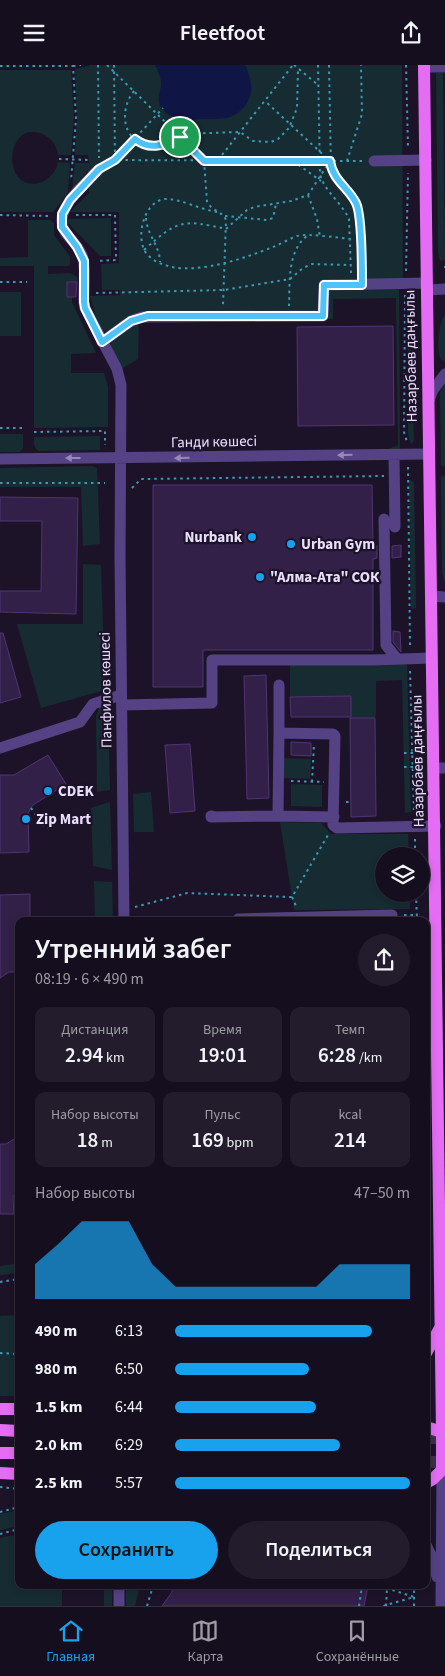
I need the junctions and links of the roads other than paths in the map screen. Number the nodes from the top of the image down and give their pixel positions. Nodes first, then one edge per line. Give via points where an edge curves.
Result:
1 (424, 66) edge
2 (445, 67) edge
3 (426, 160) junction
4 (374, 161) road end
5 (99, 165) road end
6 (427, 286) junction
7 (445, 289) edge
8 (102, 342) junction
9 (445, 375) edge
10 (428, 401) junction
11 (429, 454) junction
12 (394, 455) junction
13 (0, 459) edge
14 (122, 459) junction
15 (384, 519) dead end
16 (395, 527) dead end
17 (431, 597) junction
18 (445, 597) edge
19 (432, 658) junction
20 (397, 659) junction
21 (279, 685) dead end
22 (122, 700) junction
23 (279, 733) junction
24 (0, 748) edge
25 (440, 768) edge
26 (212, 816) dead end
27 (278, 816) junction
28 (333, 821) junction
29 (436, 826) junction
30 (126, 917) edge
31 (315, 917) edge
32 (392, 917) edge
33 (432, 972) edge
34 (441, 991) edge
35 (442, 1196) edge
36 (440, 1328) junction
37 (430, 1346) edge
38 (445, 1357) edge
39 (2, 1409) edge
40 (15, 1411) edge
41 (430, 1428) edge
42 (0, 1430) edge
43 (15, 1431) edge
44 (442, 1432) junction
45 (0, 1453) edge
46 (15, 1453) edge
47 (442, 1470) junction
48 (0, 1473) edge
49 (15, 1474) edge
50 (430, 1481) edge
51 (430, 1553) edge
52 (445, 1572) edge
53 (119, 1589) edge
54 (441, 1591) junction
55 (119, 1606) edge
56 (441, 1606) edge

1 - 2 street
1 - 3 main road, Назарбаев даңғылы
3 - 4 street
3 - 6 main road, Назарбаев даңғылы
5 - 8 street, Панфилов көшесі via 65,207 61,221 84,261 85,308
6 - 7 street
6 - 8 street via 324,285 323,316 142,317
6 - 10 main road, Назарбаев даңғылы
8 - 14 street, Панфилов көшесі via 120,377
9 - 10 street
10 - 11 main road, Назарбаев даңғылы
11 - 12 street, Ганди көшесі
11 - 17 main road, Назарбаев даңғылы
12 -> 14 street, Ганди көшесі
12 - 16 street
14 -> 13 street, Ганди көшесі
14 - 22 street, Панфилов көшесі
15 - 20 street via 386,645
17 - 18 street
17 - 19 main road, Назарбаев даңғылы
19 - 20 street
19 - 25 main road, Назарбаев даңғылы
20 - 22 street via 212,660 212,703
21 - 23 street
22 - 24 street via 93,704 80,722
22 - 30 street, Панфилов көшесі via 132,903
23 - 27 street
23 - 28 street via 335,736
25 - 29 main road, Назарбаев даңғылы
26 - 27 street
27 - 28 street
28 - 29 street via 337,828
29 - 33 main road, Назарбаев даңғылы
31 - 32 street
33 - 34 main road, Назарбаев даңғылы
34 - 35 main road, Назарбаев даңғылы
35 - 36 main road, Назарбаев даңғылы
36 - 37 main road
36 - 38 main road
36 - 44 main road, Назарбаев даңғылы
39 - 40 main road
41 - 44 main road
42 - 43 main road
44 - 47 main road, Назарбаев даңғылы
45 - 46 main road
47 - 50 main road
47 - 54 street, Назарбаев даңғылы
48 - 49 main road
51 - 54 street
52 - 54 street
53 - 55 street
54 - 56 street, Назарбаев даңғылы

